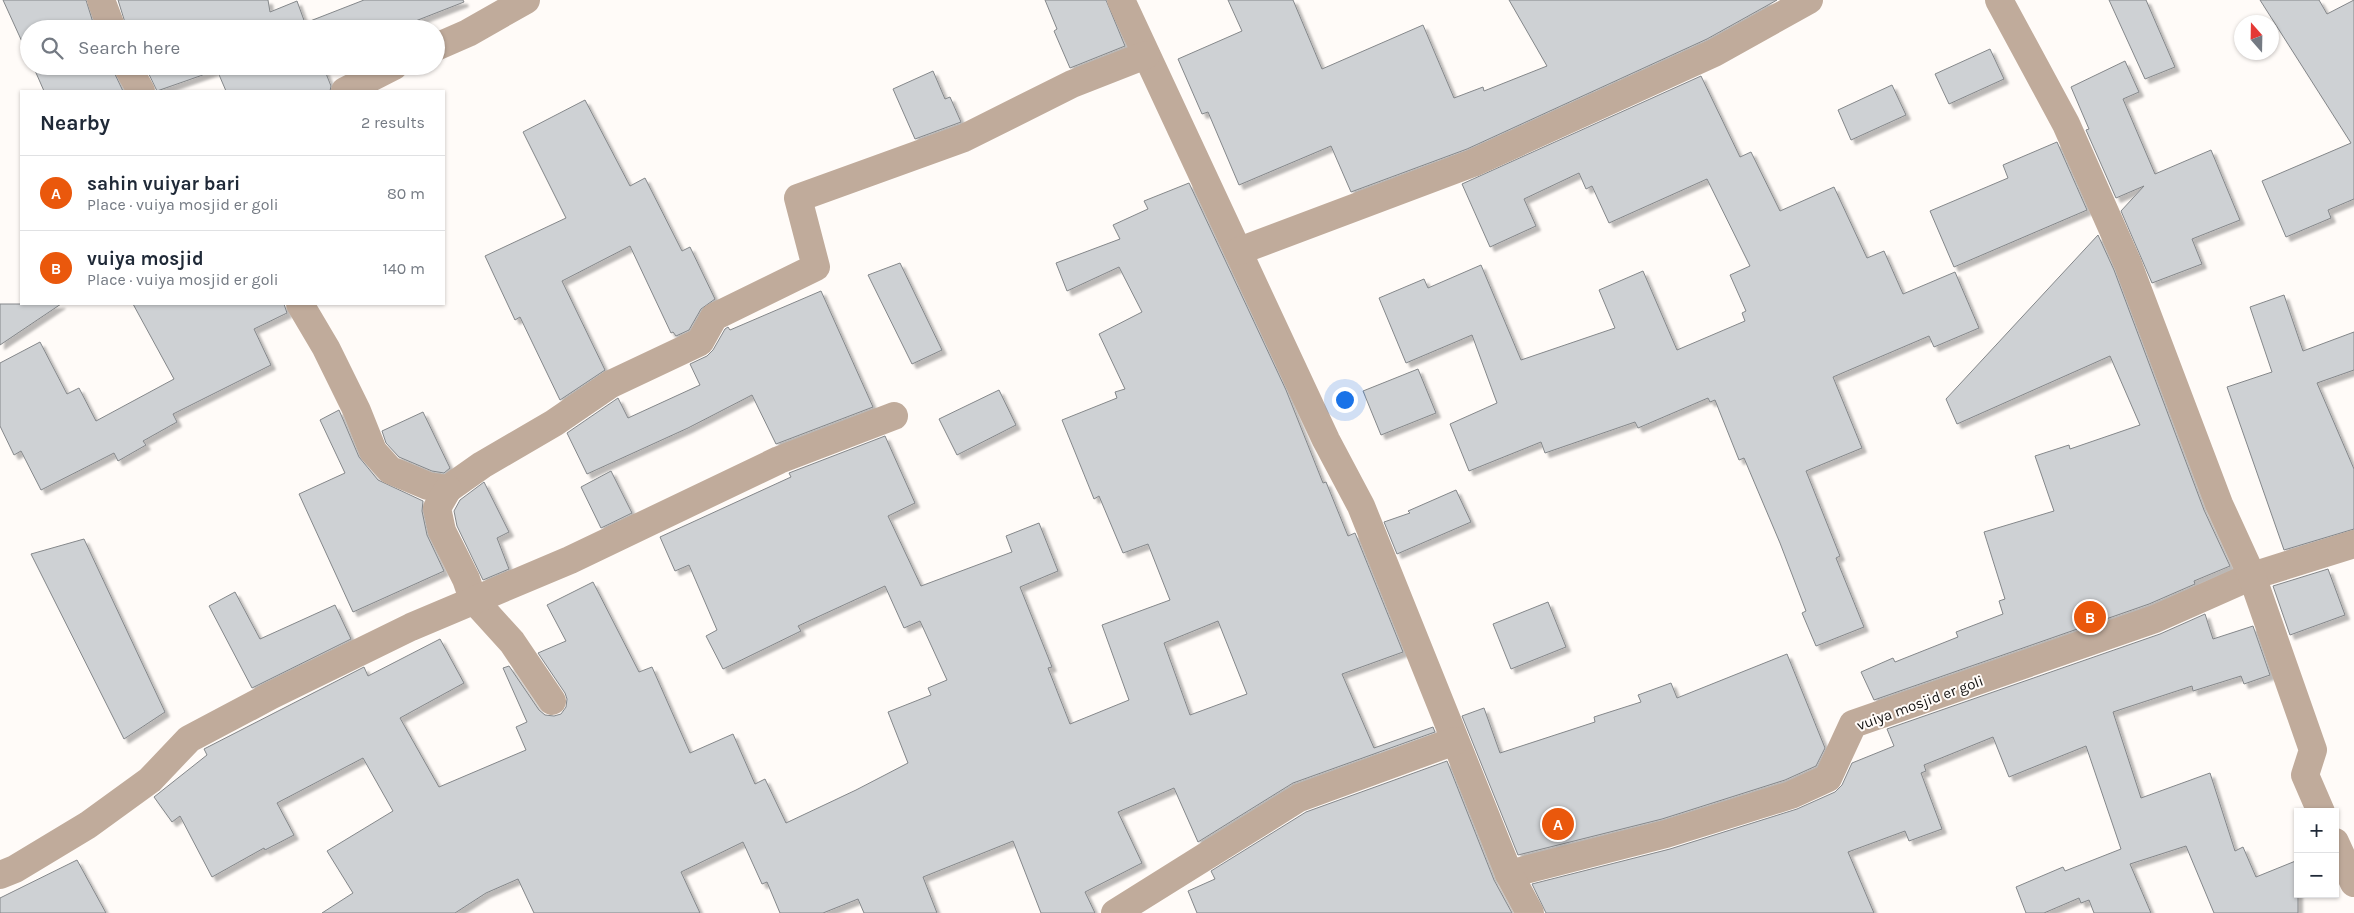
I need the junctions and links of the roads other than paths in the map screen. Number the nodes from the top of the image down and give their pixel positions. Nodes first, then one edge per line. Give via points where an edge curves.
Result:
1 (101, 0) edge
2 (526, 0) edge
3 (1122, 0) edge
4 (1809, 0) edge
5 (1999, 0) edge
6 (109, 20) edge
7 (445, 43) edge
8 (1146, 55) junction
9 (132, 75) edge
10 (377, 75) edge
11 (139, 90) edge
12 (348, 90) edge
13 (1239, 252) junction
14 (301, 305) edge
15 (894, 416) dead end
16 (448, 489) junction
17 (2354, 544) edge
18 (2252, 576) junction
19 (473, 599) junction
20 (552, 701) dead end
21 (1455, 741) junction
22 (2319, 808) edge
23 (2339, 851) edge
24 (1509, 874) junction
25 (0, 875) edge
26 (2354, 883) edge
27 (1116, 913) edge
28 (1530, 913) edge

1 - 6 street
2 - 7 street
3 - 8 street
4 - 13 street via 1714,53 1473,163
5 - 18 street via 2066,124 2128,264 2219,504
8 - 13 street
8 - 16 street via 1072,84 964,138 798,198 816,267 714,317 700,342 610,384
9 - 11 street
10 - 12 street
13 - 21 street via 1326,440 1361,506
14 - 16 street via 326,348 373,451 390,470 428,486
15 - 19 street via 779,460 570,560
16 - 19 street via 437,508 438,516
17 - 18 street, vuiya mosjid er goli
18 - 22 street via 2313,750 2305,775
18 - 24 street, vuiya mosjid er goli via 2155,619 1853,724 1828,778 1791,795 1666,834
19 - 20 street via 512,642
19 - 25 street via 272,695 189,740 150,780 88,825
21 - 24 street
21 - 27 street via 1299,798
23 - 26 street
24 - 28 street

